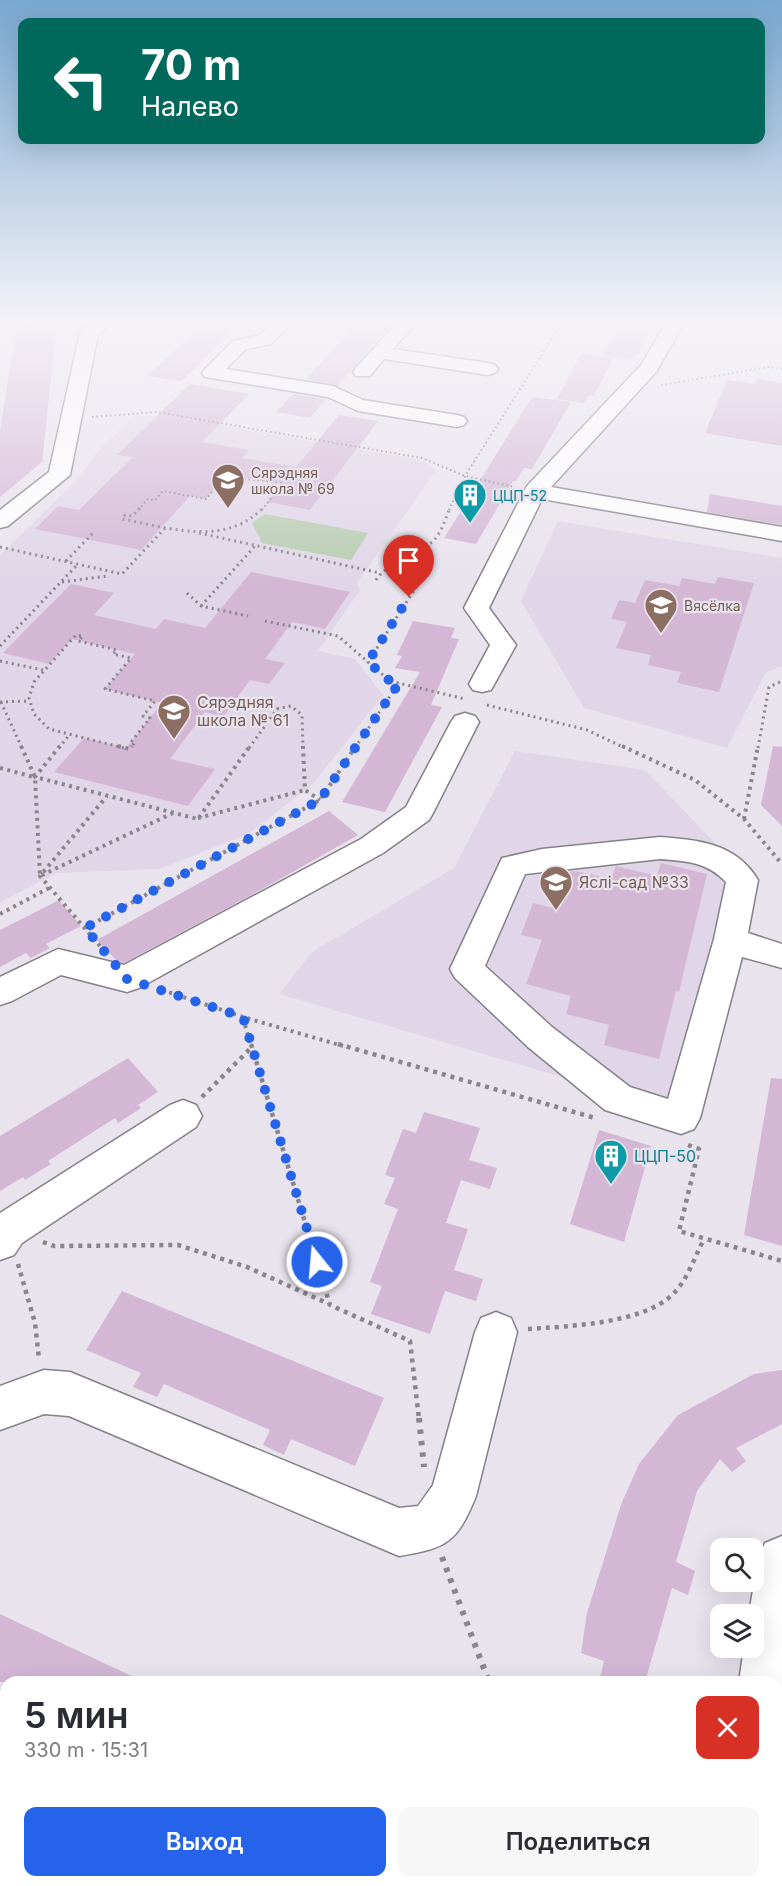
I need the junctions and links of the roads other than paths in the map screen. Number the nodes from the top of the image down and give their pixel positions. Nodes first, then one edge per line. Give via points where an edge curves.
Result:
1 (73, 407) edge
2 (370, 407) edge
3 (613, 407) edge
4 (457, 421) dead end
5 (535, 491) junction
6 (0, 521) edge
7 (782, 534) edge
8 (730, 939) junction
9 (782, 956) edge
10 (0, 992) edge
11 (183, 1116) road end
12 (4, 1236) edge
13 (496, 1332) road end
14 (0, 1408) edge
15 (782, 1560) edge
16 (765, 1676) edge

1 - 6 lane via 59,475
2 - 4 lane
3 - 5 lane
5 - 7 lane
5 - 10 lane via 476,608 503,645 418,813 372,846 127,979 58,962
8 - 8 lane via 742,880 727,864 701,851 660,848 542,860 513,866 467,969 540,1037 618,1099 681,1118
8 - 9 lane
11 - 12 lane
13 - 14 lane via 453,1496 431,1527 399,1532 70,1394 44,1392
15 - 16 lane

